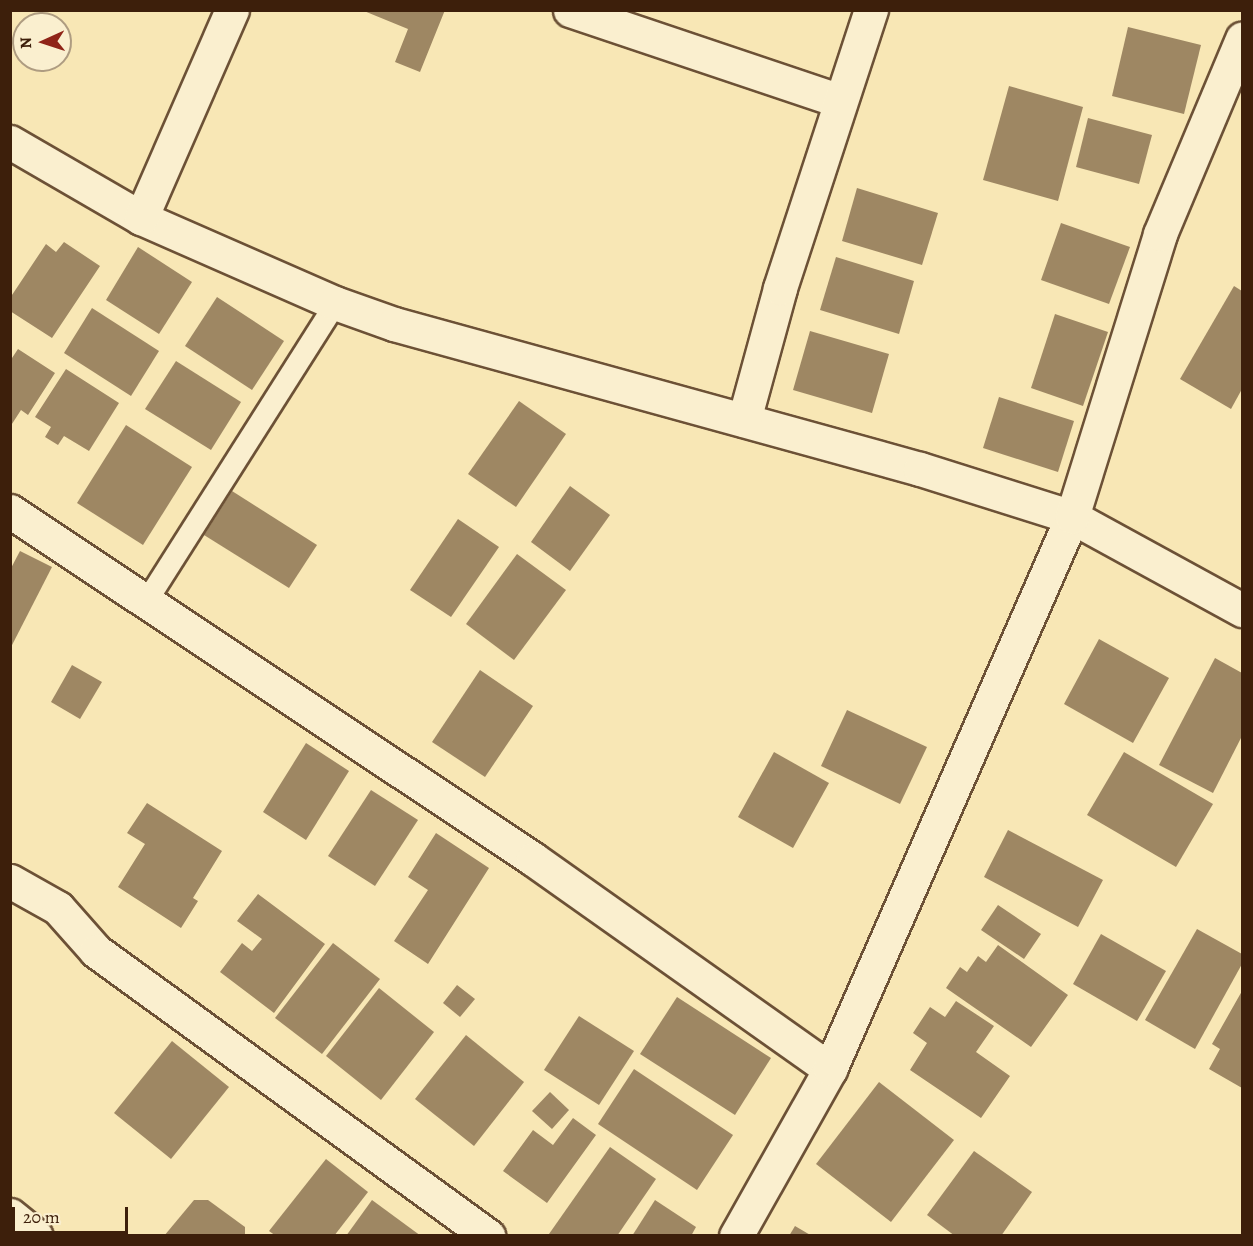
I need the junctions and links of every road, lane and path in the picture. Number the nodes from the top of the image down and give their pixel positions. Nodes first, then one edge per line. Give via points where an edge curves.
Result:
1 (232, 10) edge
2 (570, 10) edge
3 (871, 10) edge
4 (1242, 39) edge
5 (840, 101) junction
6 (10, 142) edge
7 (141, 218) junction
8 (335, 303) junction
9 (744, 420) junction
10 (10, 511) edge
11 (1072, 517) junction
12 (146, 601) junction
13 (1242, 610) edge
14 (10, 881) edge
15 (830, 1069) junction
16 (10, 1215) edge
17 (36, 1236) edge
18 (488, 1236) edge
19 (736, 1236) edge

1 - 7 street
2 - 5 street
3 - 5 street
4 - 11 street via 1160,234
5 - 9 street via 780,288
6 - 7 street
7 - 8 street
8 - 9 street via 394,324
8 - 12 lane
9 - 11 street
10 - 12 street
11 - 13 street
11 - 15 street
12 - 15 street via 533,859
14 - 18 street via 58,908 96,951
15 - 19 street
16 - 17 street

